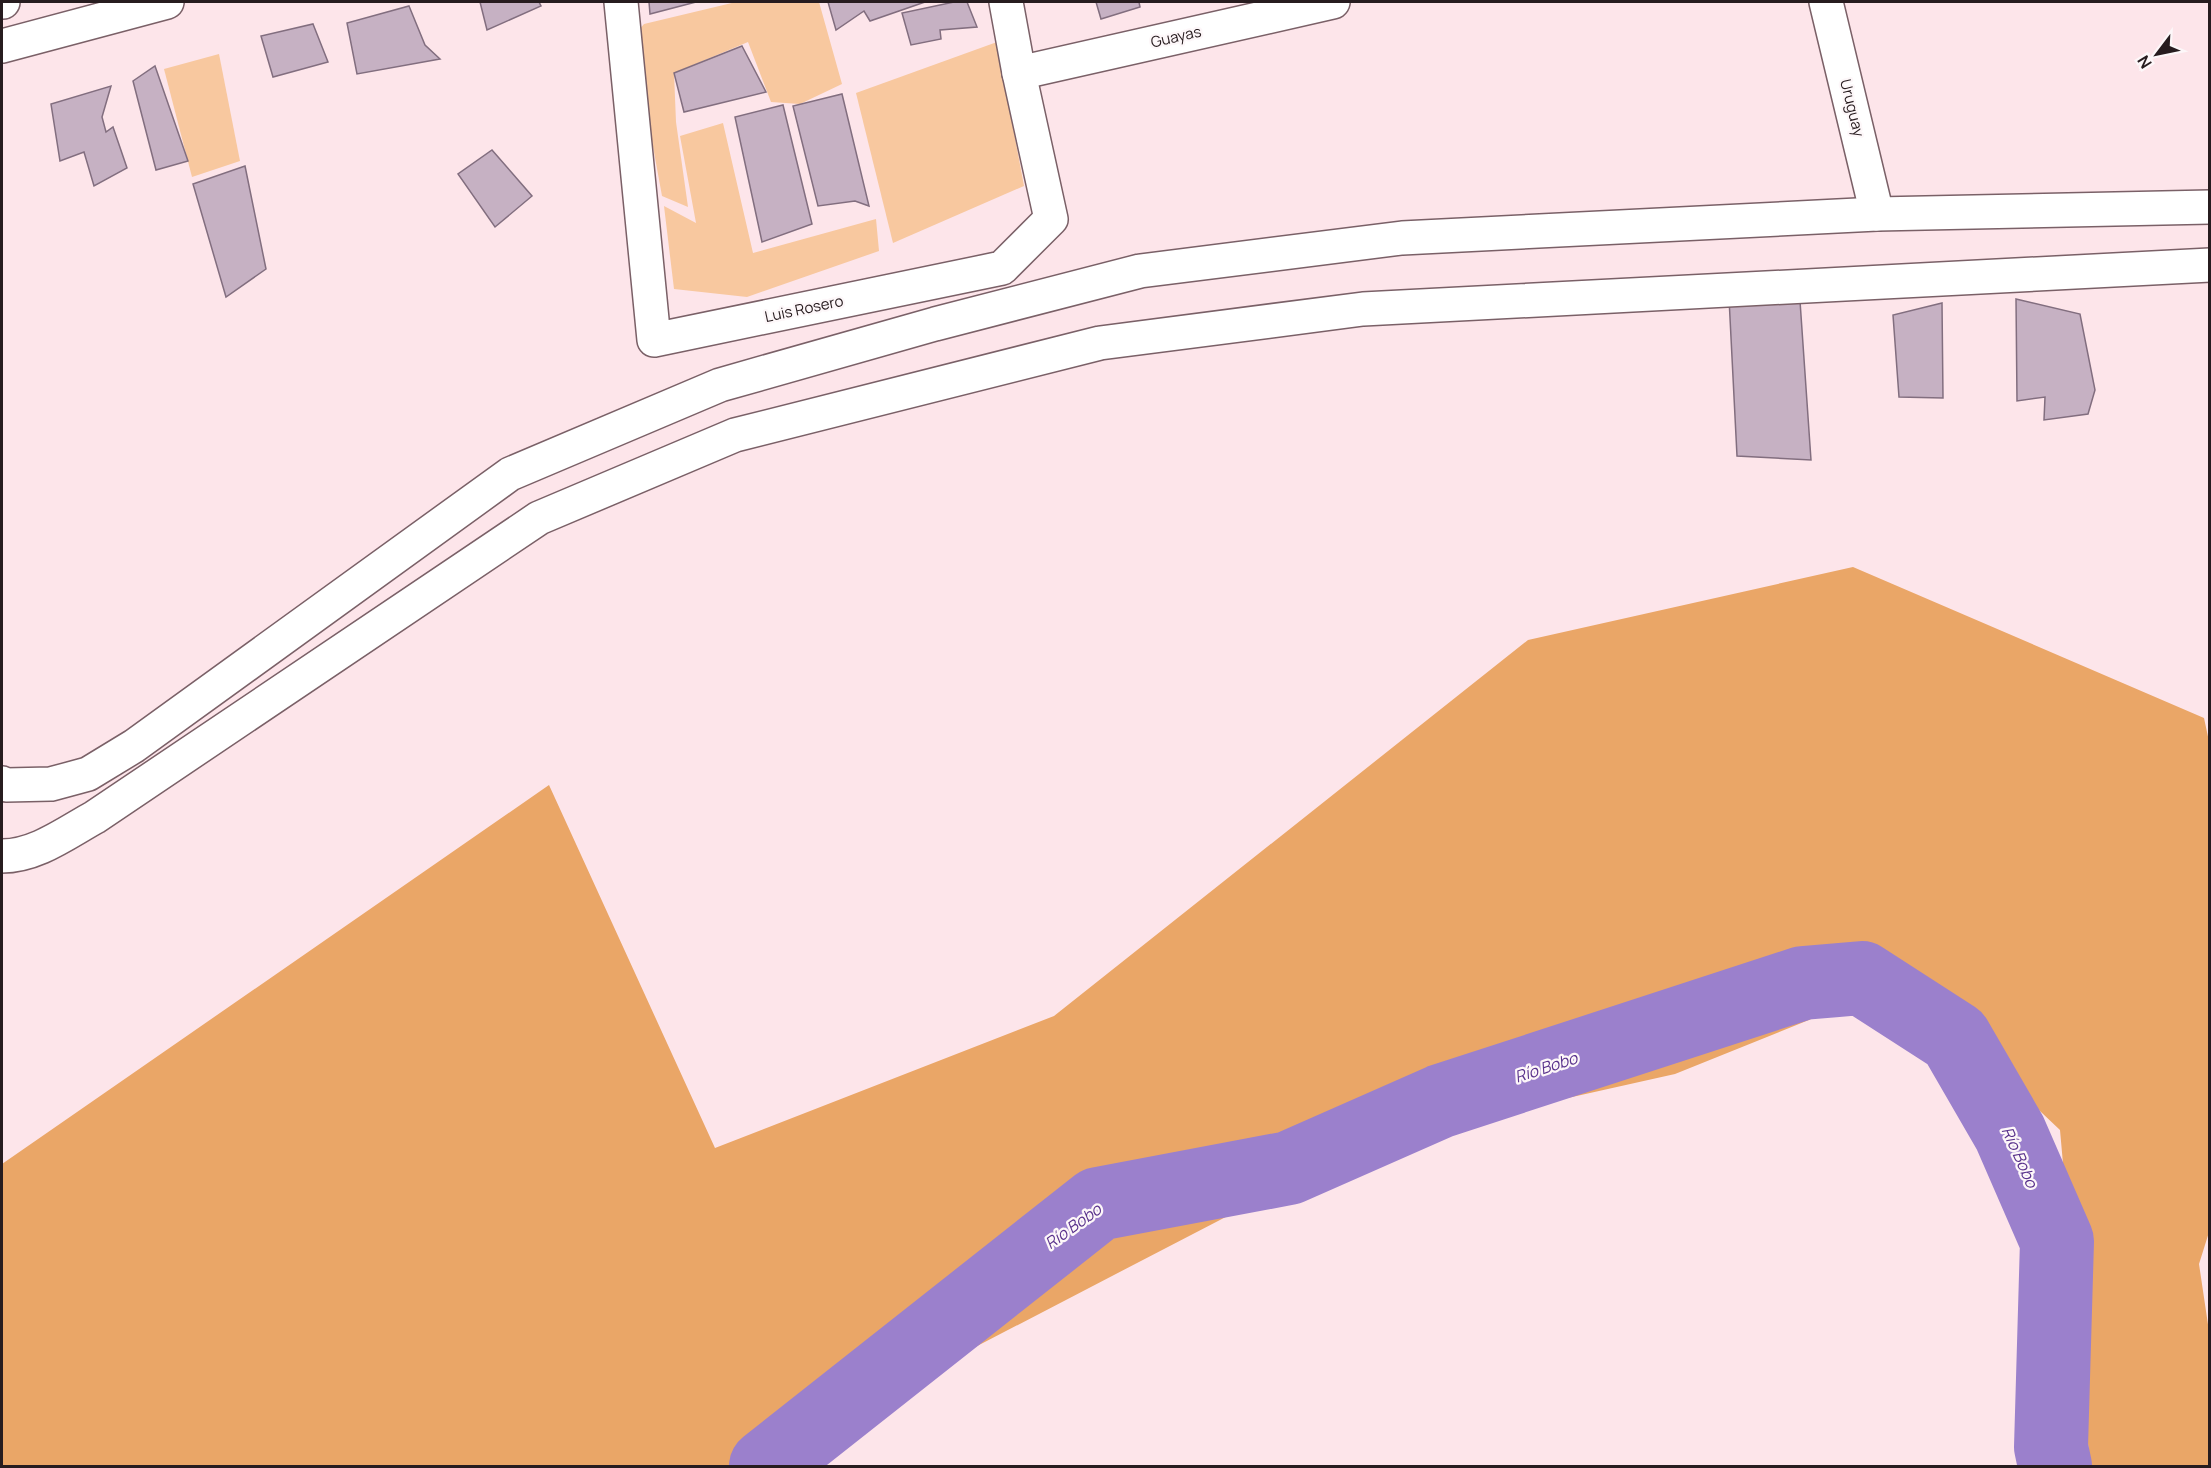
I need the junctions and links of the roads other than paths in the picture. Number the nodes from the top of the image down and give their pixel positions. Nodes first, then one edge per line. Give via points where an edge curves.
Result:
1 (167, 2) edge
2 (621, 2) edge
3 (1006, 2) edge
4 (1332, 2) edge
5 (1826, 2) edge
6 (2, 46) edge
7 (1019, 73) junction
8 (2210, 207) edge
9 (1877, 214) junction
10 (2210, 265) edge
11 (2, 783) edge
12 (2, 856) edge

1 - 6 main road
2 - 7 main road, Luis Rosero via 654,340 1002,267 1052,219
3 - 7 main road, Luis Rosero
4 - 7 main road, Guayas
5 - 9 main road, Uruguay
8 - 9 main road
9 - 11 main road via 1402,238 1140,272 935,324 720,385 510,474 134,746 88,774 51,784
10 - 12 main road via 1363,309 1100,343 735,435 539,518 94,817 48,844

